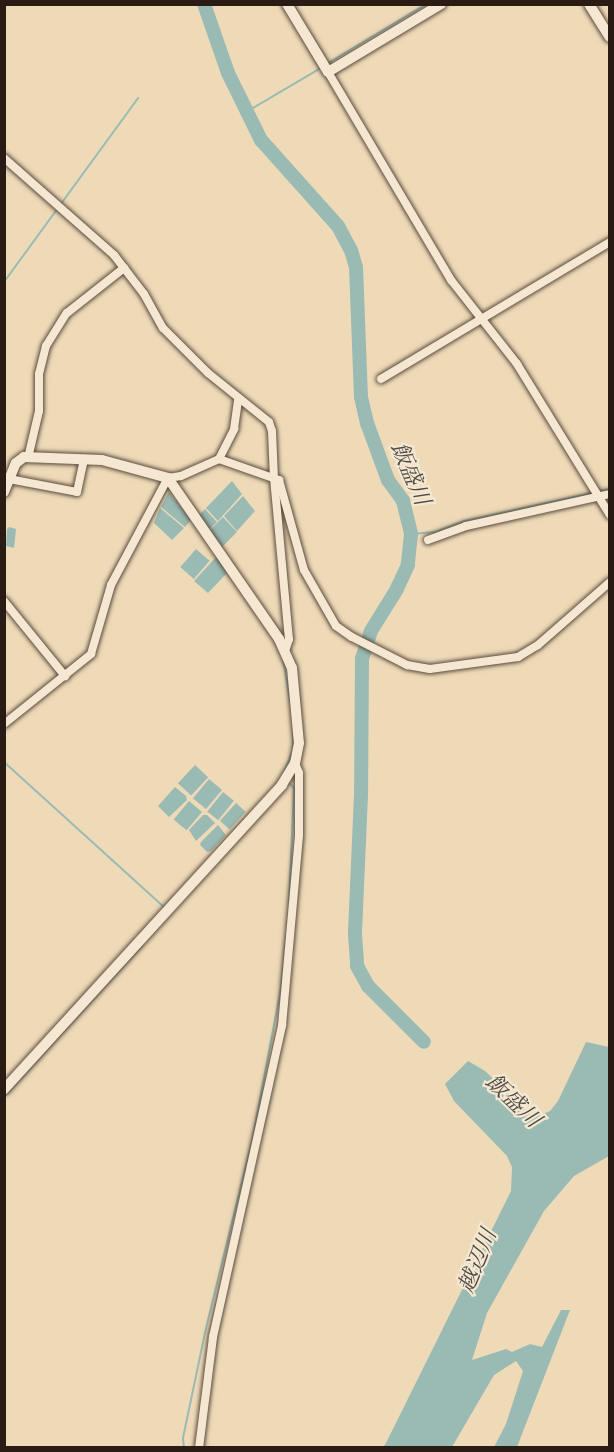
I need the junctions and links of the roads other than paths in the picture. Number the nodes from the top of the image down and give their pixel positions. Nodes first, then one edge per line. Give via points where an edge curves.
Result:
1 (287, 4) edge
2 (441, 4) edge
3 (589, 4) edge
4 (609, 37) edge
5 (328, 72) junction
6 (4, 158) edge
7 (609, 243) edge
8 (124, 268) junction
9 (484, 320) junction
10 (381, 379) dead end
11 (238, 399) junction
12 (28, 458) junction
13 (84, 459) junction
14 (219, 459) junction
15 (168, 478) junction
16 (274, 478) junction
17 (9, 479) junction
18 (4, 492) edge
19 (609, 494) edge
20 (598, 496) junction
21 (609, 515) edge
22 (428, 540) dead end
23 (609, 582) edge
24 (4, 601) edge
25 (285, 651) junction
26 (65, 676) junction
27 (4, 724) edge
28 (295, 763) junction
29 (4, 1089) edge
30 (199, 1448) edge

1 - 5 street
2 - 5 street
3 - 4 street
5 - 9 street via 451,279
6 - 8 street
7 - 9 street
8 - 11 street via 163,328
8 - 12 street via 67,313 45,346 39,374 39,411
9 - 10 street
9 - 20 street via 517,364
11 - 14 street via 234,429
11 - 16 street via 269,422
12 - 13 street
12 - 17 street via 16,463
13 - 15 street via 116,462
13 - 17 street via 77,492
14 - 15 street
14 - 16 street
15 - 25 street
15 - 26 street via 111,585 90,654
16 - 23 street via 279,480 304,570 336,626 407,665 429,669 518,657 538,645
16 - 25 street via 289,639
17 - 18 street
19 - 20 street
20 - 21 street
20 - 22 street via 466,526
24 - 26 street
25 - 28 street via 297,703 299,742
26 - 27 street
28 - 29 street via 282,785
28 - 30 street via 299,773 298,836 282,1026 213,1337

